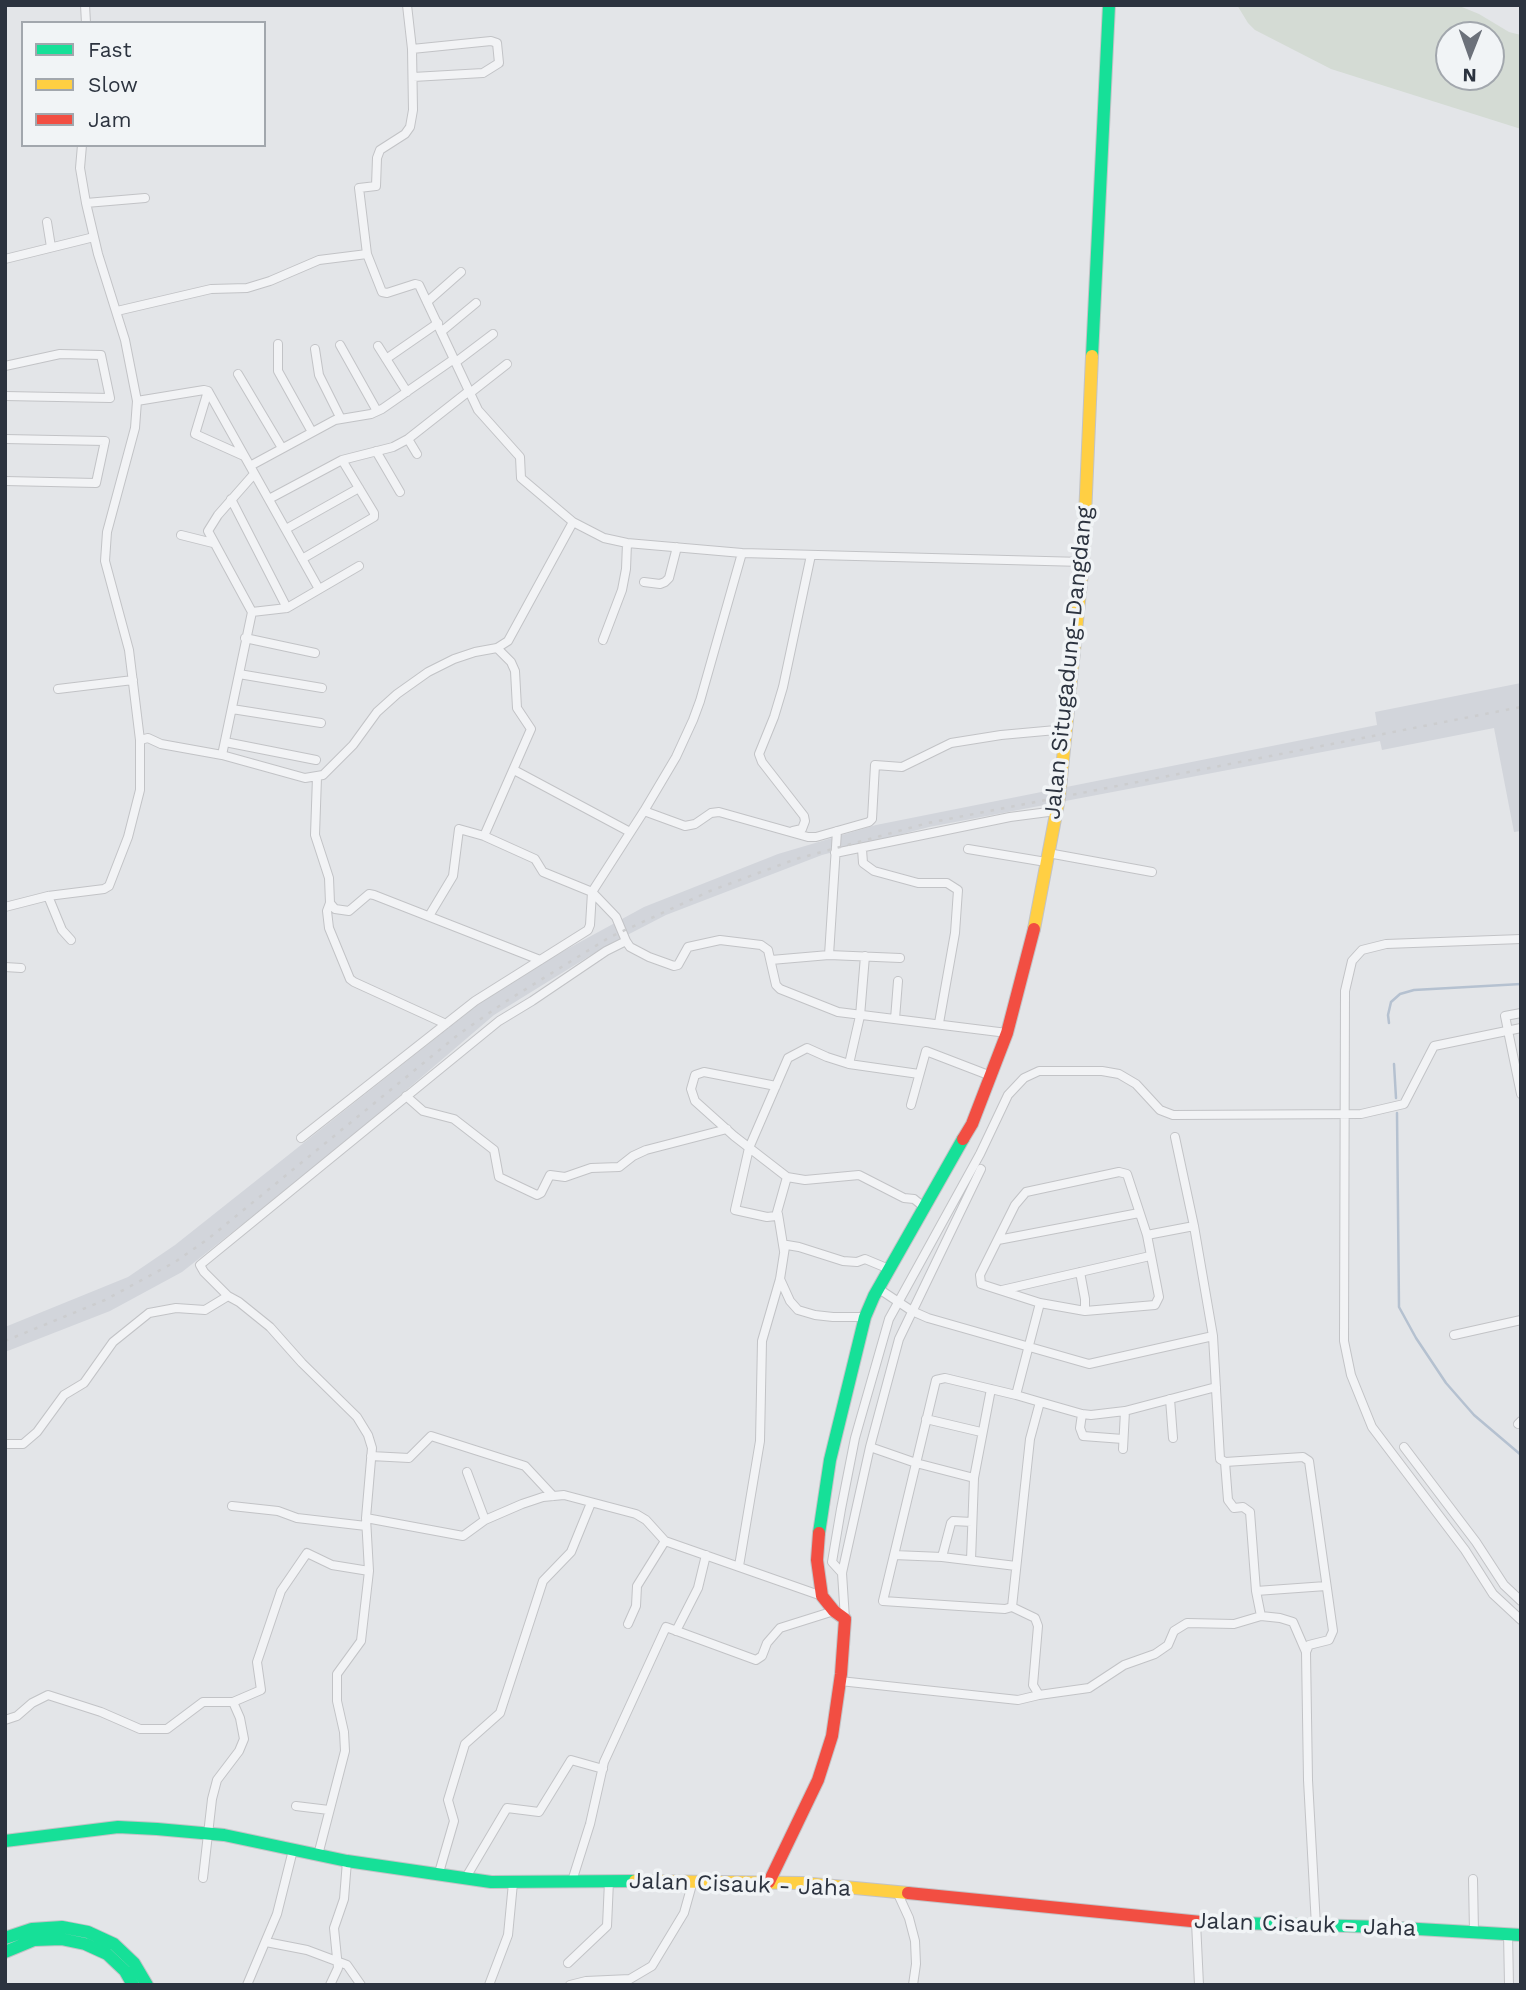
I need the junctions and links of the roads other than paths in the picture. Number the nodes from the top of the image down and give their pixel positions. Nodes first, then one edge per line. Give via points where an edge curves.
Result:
1 (407, 5) edge
2 (1109, 5) edge
3 (412, 49) junction
4 (413, 77) junction
5 (82, 147) edge
6 (145, 198) dead end
7 (86, 203) junction
8 (47, 222) dead end
9 (94, 237) junction
10 (51, 247) junction
11 (368, 254) junction
12 (5, 259) edge
13 (461, 272) dead end
14 (427, 302) junction
15 (476, 303) dead end
16 (117, 311) junction
17 (438, 323) junction
18 (441, 332) junction
19 (493, 334) dead end
20 (278, 344) dead end
21 (340, 345) dead end
22 (378, 346) dead end
23 (316, 349) dead end
24 (386, 359) junction
25 (455, 360) junction
26 (507, 363) dead end
27 (5, 366) edge
28 (238, 374) dead end
29 (208, 391) junction
30 (407, 392) junction
31 (470, 392) junction
32 (5, 396) edge
33 (136, 401) junction
34 (377, 411) junction
35 (341, 419) junction
36 (312, 432) junction
37 (5, 439) edge
38 (408, 439) junction
39 (282, 448) junction
40 (376, 451) junction
41 (418, 454) dead end
42 (245, 456) junction
43 (342, 460) junction
44 (252, 470) junction
45 (5, 481) edge
46 (359, 488) junction
47 (400, 492) dead end
48 (231, 499) junction
49 (269, 499) junction
50 (573, 522) junction
51 (286, 529) junction
52 (181, 535) dead end
53 (214, 543) junction
54 (627, 543) junction
55 (677, 547) junction
56 (742, 553) junction
57 (811, 555) junction
58 (302, 559) junction
59 (1083, 562) junction
60 (359, 566) dead end
61 (645, 582) dead end
62 (319, 589) junction
63 (287, 608) junction
64 (251, 612) junction
65 (245, 638) junction
66 (603, 640) dead end
67 (497, 648) junction
68 (314, 653) dead end
69 (239, 674) junction
70 (133, 680) junction
71 (322, 688) dead end
72 (58, 689) dead end
73 (232, 709) junction
74 (321, 723) dead end
75 (1068, 729) junction
76 (140, 740) junction
77 (225, 742) junction
78 (222, 755) junction
79 (316, 760) dead end
80 (514, 770) junction
81 (317, 777) junction
82 (644, 811) junction
83 (1056, 811) junction
84 (790, 831) junction
85 (837, 831) junction
86 (630, 832) junction
87 (484, 836) junction
88 (862, 849) junction
89 (968, 849) dead end
90 (835, 853) junction
91 (1047, 858) junction
92 (1152, 872) dead end
93 (592, 892) junction
94 (48, 896) junction
95 (330, 902) junction
96 (5, 907) edge
97 (429, 916) junction
98 (1521, 939) edge
99 (71, 940) dead end
100 (626, 941) junction
101 (829, 955) junction
102 (865, 956) junction
103 (900, 958) dead end
104 (540, 960) junction
105 (771, 960) junction
106 (5, 967) edge
107 (22, 968) dead end
108 (898, 981) dead end
109 (1521, 1013) edge
110 (860, 1016) junction
111 (895, 1019) junction
112 (939, 1023) junction
113 (446, 1024) junction
114 (1521, 1028) edge
115 (1508, 1030) junction
116 (1007, 1033) junction
117 (849, 1063) junction
118 (919, 1074) junction
119 (992, 1076) junction
120 (776, 1086) junction
121 (1521, 1094) edge
122 (406, 1096) junction
123 (911, 1105) dead end
124 (1345, 1114) junction
125 (727, 1129) junction
126 (1175, 1137) dead end
127 (300, 1138) dead end
128 (749, 1148) junction
129 (981, 1169) dead end
130 (787, 1177) junction
131 (924, 1207) junction
132 (1139, 1213) junction
133 (778, 1214) junction
134 (1194, 1226) junction
135 (1147, 1235) junction
136 (998, 1240) junction
137 (784, 1251) junction
138 (1150, 1256) junction
139 (889, 1269) junction
140 (1080, 1272) junction
141 (780, 1279) junction
142 (879, 1289) junction
143 (1002, 1290) junction
144 (228, 1296) junction
145 (897, 1301) junction
146 (1040, 1303) junction
147 (912, 1311) junction
148 (1085, 1311) junction
149 (865, 1317) junction
150 (1521, 1320) edge
151 (1454, 1335) dead end
152 (1213, 1336) junction
153 (1030, 1347) junction
154 (1216, 1387) junction
155 (990, 1389) junction
156 (1016, 1395) junction
157 (1170, 1399) junction
158 (1040, 1402) junction
159 (1125, 1411) junction
160 (1082, 1414) junction
161 (926, 1419) junction
162 (981, 1432) junction
163 (1173, 1438) dead end
164 (1124, 1439) junction
165 (5, 1444) edge
166 (870, 1447) junction
167 (1404, 1447) dead end
168 (1123, 1449) dead end
169 (371, 1456) junction
170 (1225, 1462) junction
171 (916, 1463) junction
172 (467, 1472) dead end
173 (974, 1478) junction
174 (553, 1496) junction
175 (591, 1503) junction
176 (232, 1506) dead end
177 (485, 1520) junction
178 (366, 1522) junction
179 (972, 1522) junction
180 (665, 1541) junction
181 (1476, 1542) junction
182 (1465, 1550) junction
183 (706, 1555) junction
184 (894, 1555) junction
185 (942, 1557) junction
186 (817, 1560) junction
187 (971, 1560) junction
188 (832, 1562) junction
189 (844, 1563) junction
190 (739, 1566) junction
191 (1016, 1566) junction
192 (369, 1571) junction
193 (842, 1573) junction
194 (1326, 1586) junction
195 (1256, 1591) junction
196 (822, 1596) junction
197 (1521, 1601) edge
198 (1012, 1607) junction
199 (839, 1615) junction
200 (1261, 1616) junction
201 (1521, 1620) edge
202 (628, 1624) dead end
203 (676, 1631) junction
204 (1306, 1652) junction
205 (840, 1681) junction
206 (1039, 1695) junction
207 (233, 1702) junction
208 (5, 1720) edge
209 (603, 1769) junction
210 (296, 1806) dead end
211 (329, 1810) junction
212 (209, 1834) junction
213 (5, 1842) edge
214 (293, 1850) junction
215 (318, 1854) junction
216 (347, 1861) junction
217 (438, 1876) junction
218 (203, 1878) dead end
219 (465, 1879) junction
220 (1473, 1879) dead end
221 (572, 1881) junction
222 (609, 1881) junction
223 (693, 1881) junction
224 (769, 1882) junction
225 (513, 1883) junction
226 (898, 1894) junction
227 (1196, 1922) junction
228 (1315, 1926) junction
229 (1474, 1932) junction
230 (1514, 1934) edge
231 (5, 1937) edge
232 (266, 1942) junction
233 (5, 1952) edge
234 (338, 1961) junction
235 (568, 1963) dead end
236 (133, 1985) edge
237 (147, 1985) edge
238 (247, 1985) edge
239 (330, 1985) edge
240 (361, 1985) edge
241 (489, 1985) edge
242 (570, 1985) edge
243 (913, 1985) edge
244 (1199, 1985) edge
245 (1509, 1985) edge

1 - 3 street
2 - 59 main road, Jalan Situgadung-Dangdang
3 - 4 street
3 - 4 street via 491,41 497,43 499,63 483,73
4 - 11 street via 410,127 380,150 376,186 359,188
5 - 7 street
6 - 7 street
7 - 9 street
8 - 10 street
9 - 10 street
9 - 16 street
10 - 12 street
11 - 14 street via 383,292 417,284
11 - 16 street via 319,260 247,288 211,289
13 - 14 street
14 - 17 street
15 - 18 street
16 - 33 street
17 - 18 street
17 - 24 street
18 - 25 street
19 - 25 street
20 - 36 street via 278,372
21 - 34 street
22 - 24 street
23 - 35 street via 319,375
24 - 30 street
25 - 30 street
25 - 31 street
26 - 31 street
27 - 32 street via 60,354 101,355 110,398
28 - 39 street
29 - 33 street
29 - 42 street
29 - 42 street via 195,434
30 - 34 street
31 - 38 street
31 - 50 street via 478,410 520,457 521,478
33 - 70 street via 135,428 105,552
34 - 35 street
35 - 36 street
36 - 39 street
37 - 45 street via 105,441 96,483
38 - 40 street
38 - 41 street
39 - 44 street
40 - 43 street
40 - 47 street
42 - 44 street
43 - 46 street
43 - 49 street
44 - 48 street
44 - 49 street
46 - 51 street
46 - 58 street via 374,517
48 - 53 street via 208,528
48 - 63 street
49 - 51 street
50 - 54 street via 604,538
50 - 67 street via 521,620 508,641
51 - 58 street
52 - 53 street
53 - 64 street
54 - 55 street
54 - 66 street via 622,590
55 - 56 street
55 - 61 street via 669,578 660,584
56 - 57 street
56 - 82 street via 700,701
57 - 59 street
57 - 84 street via 783,687 759,754 804,816 803,829
58 - 62 street
59 - 75 main road, Jalan Situgadung-Dangdang
60 - 62 street
62 - 63 street
63 - 64 street
64 - 65 street
65 - 68 street
65 - 69 street
67 - 80 street via 515,671 517,708 531,729
67 - 81 street via 465,654 428,671 377,712 353,745
69 - 71 street
69 - 73 street
70 - 72 street
70 - 76 street
73 - 74 street
73 - 77 street
75 - 83 main road, Jalan Situgadung-Dangdang
75 - 85 street via 951,743 902,767 875,765 872,819
76 - 78 street
76 - 94 street via 138,802 112,880 104,889
77 - 78 street
77 - 79 street
78 - 81 street via 305,778
80 - 86 street
80 - 87 street
81 - 95 street via 315,835 328,870
82 - 84 street via 680,826 695,824 716,812
82 - 86 street
83 - 88 street
83 - 91 main road, Jalan Situgadung-Dangdang
84 - 85 street via 812,837
85 - 90 street
86 - 93 street
87 - 93 street via 535,859 543,872
87 - 97 street via 459,830 453,876
88 - 90 street
88 - 112 street via 863,863 874,871 919,883 951,884 958,890 956,933
89 - 91 street
90 - 101 street
91 - 92 street
91 - 116 main road, Jalan Situgadung-Dangdang via 1035,927
93 - 100 street via 616,917
93 - 104 street via 588,930
94 - 96 street
94 - 99 street
95 - 97 street via 335,909 349,911 369,894
95 - 113 street via 329,928 354,982
97 - 104 street
98 - 124 street via 1386,944 1362,950 1352,961 1345,991
100 - 105 street via 649,957 674,966 688,947 720,940 761,944
100 - 122 street via 499,1021
101 - 102 street
101 - 105 street
102 - 103 street
102 - 110 street
104 - 113 street
105 - 110 street via 780,989
106 - 107 street
108 - 111 street
109 - 115 street via 1504,1016
110 - 111 street
110 - 117 street
111 - 112 street
112 - 116 street
113 - 127 street
114 - 115 street
115 - 121 street
115 - 124 street via 1434,1045 1404,1104
116 - 119 main road, Jalan Situgadung-Dangdang
117 - 118 street
117 - 120 street via 807,1048 788,1058
118 - 119 street via 926,1051
118 - 123 street
119 - 131 main road, Jalan Situgadung-Dangdang via 972,1124
120 - 125 street via 704,1072 695,1075 691,1089 695,1101
120 - 128 street
122 - 125 street via 423,1111 454,1119 495,1150 499,1177 537,1195 550,1175 565,1177 591,1168 620,1167 646,1150
122 - 144 street via 200,1265
124 - 145 street via 1173,1115 1160,1110 1136,1084 1119,1074 1039,1072 1024,1078 1008,1095
124 - 182 street via 1344,1341 1351,1375 1372,1427
125 - 128 street
126 - 134 street
128 - 130 street
128 - 133 street via 736,1210 767,1217
129 - 147 street
130 - 131 street via 859,1175
130 - 133 street
131 - 139 main road, Jalan Situgadung-Dangdang
132 - 135 street
132 - 136 street
132 - 136 street via 1127,1174 1119,1172 1026,1192
133 - 137 street
134 - 135 street
134 - 152 street
135 - 138 street
136 - 143 street via 980,1279 984,1286
137 - 139 street via 789,1245 843,1261 865,1259
137 - 141 street
138 - 140 street
138 - 148 street via 1159,1297 1156,1305
139 - 142 main road, Jalan Situgadung-Dangdang
140 - 143 street
140 - 148 street
141 - 149 street via 798,1310
141 - 190 street via 762,1341 760,1441
142 - 145 street
142 - 149 main road, Jalan Situgadung-Dangdang
143 - 146 street
144 - 165 street via 205,1310 176,1308 149,1313 113,1342 84,1383 64,1395 37,1432 23,1444
144 - 169 street via 270,1327 357,1417 368,1435
145 - 147 street
145 - 188 street via 855,1438
146 - 148 street
146 - 153 street
147 - 153 street
147 - 166 street via 899,1339
149 - 186 main road, Jalan Situgadung-Dangdang via 830,1461
150 - 151 street
152 - 153 street via 1097,1364
152 - 154 street
153 - 156 street
154 - 157 street
154 - 170 street via 1220,1459
155 - 156 street
155 - 161 street via 946,1378 936,1380
155 - 162 street
156 - 158 street
157 - 159 street
157 - 163 street
158 - 160 street
158 - 191 street via 1030,1439
159 - 160 street
159 - 164 street
160 - 164 street via 1083,1436
161 - 162 street
161 - 171 street
162 - 173 street
164 - 168 street
166 - 171 street
166 - 189 street
167 - 181 street
169 - 174 street via 409,1458 431,1436 525,1466
169 - 178 street
170 - 194 street via 1307,1458
170 - 195 street via 1228,1500 1234,1508 1251,1512
171 - 173 street
171 - 184 street
172 - 177 street
173 - 179 street
174 - 175 street
174 - 177 street
175 - 180 street via 636,1514
175 - 217 street via 571,1552 543,1581 500,1713 465,1744 448,1800 454,1821
176 - 178 street via 297,1518
177 - 178 street via 463,1536
178 - 192 street
179 - 185 street via 951,1523
179 - 187 street
180 - 183 street
180 - 202 street via 637,1586 636,1606
181 - 182 street
181 - 197 street via 1504,1585
182 - 201 street via 1493,1594
183 - 190 street
183 - 203 street via 698,1588
184 - 185 street
184 - 198 street via 883,1601
185 - 187 street
186 - 188 street
186 - 196 main road, Jalan Situgadung-Dangdang
187 - 191 street
188 - 189 street
188 - 193 street
189 - 193 street
190 - 196 street
191 - 198 street
192 - 207 street via 332,1565 306,1553 281,1591 257,1662 261,1690
192 - 211 street via 361,1641 337,1674 337,1701 346,1742
193 - 199 street
194 - 195 street
194 - 204 street via 1333,1636 1309,1645
195 - 200 street
196 - 199 main road
198 - 206 street via 1035,1618 1038,1626 1033,1685
199 - 203 street via 780,1628 756,1660
199 - 205 main road
200 - 204 street via 1293,1622
200 - 206 street via 1234,1624 1186,1623 1156,1654 1124,1665 1088,1688
203 - 209 street via 666,1627
204 - 228 street
205 - 206 street via 1018,1700
205 - 224 main road via 827,1755
207 - 208 street via 203,1702 167,1729 140,1729 48,1695
207 - 212 street via 244,1739 217,1780
209 - 219 street via 571,1760 539,1812 508,1808
209 - 221 street
210 - 211 street
211 - 215 street
212 - 213 main road, Jalan Cisauk - Jaha via 118,1827
212 - 214 main road, Jalan Cisauk - Jaha
212 - 218 street
214 - 215 main road, Jalan Cisauk - Jaha
214 - 232 street
215 - 216 main road, Jalan Cisauk - Jaha
216 - 217 main road, Jalan Cisauk - Jaha
216 - 234 street via 344,1899 334,1928
217 - 219 main road, Jalan Cisauk - Jaha
219 - 225 main road, Jalan Cisauk - Jaha
220 - 229 street
221 - 222 main road, Jalan Cisauk - Jaha
221 - 225 main road, Jalan Cisauk - Jaha
222 - 223 main road, Jalan Cisauk - Jaha
222 - 235 street via 607,1926
223 - 224 main road, Jalan Cisauk - Jaha
223 - 242 street via 684,1913 652,1966 630,1979
224 - 226 main road, Jalan Cisauk - Jaha
225 - 241 street via 508,1935
226 - 227 main road, Jalan Cisauk - Jaha
226 - 243 street via 915,1941
227 - 228 main road, Jalan Cisauk - Jaha
227 - 244 street
228 - 229 main road, Jalan Cisauk - Jaha
229 - 230 main road, Jalan Cisauk - Jaha
230 - 245 street
231 - 237 main road via 62,1927 88,1932 114,1944 134,1963
232 - 234 street
232 - 238 street
233 - 236 main road via 34,1940 85,1944 107,1954
234 - 239 street
234 - 240 street via 348,1965

